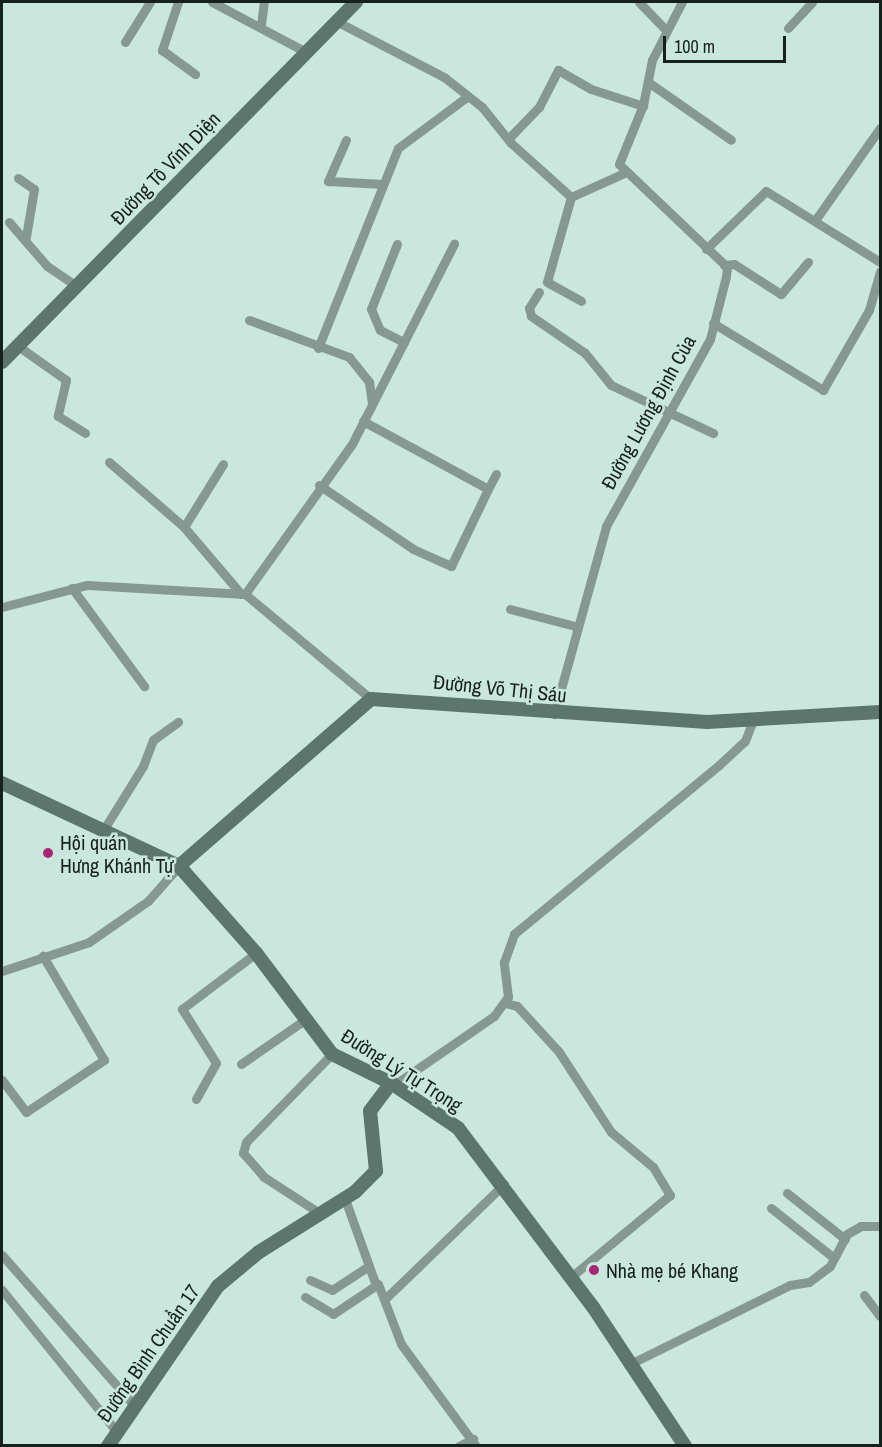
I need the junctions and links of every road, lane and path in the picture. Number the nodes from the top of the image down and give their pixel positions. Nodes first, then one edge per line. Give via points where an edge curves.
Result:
1 (150, 2) edge
2 (178, 2) edge
3 (212, 2) edge
4 (264, 2) edge
5 (356, 2) edge
6 (639, 2) edge
7 (682, 2) edge
8 (812, 2) edge
9 (336, 21) junction
10 (261, 25) junction
11 (788, 28) dead end
12 (667, 31) junction
13 (125, 42) dead end
14 (306, 51) junction
15 (195, 74) dead end
16 (648, 82) junction
17 (468, 96) junction
18 (642, 106) junction
19 (880, 128) edge
20 (508, 139) junction
21 (346, 140) dead end
22 (730, 140) dead end
23 (624, 173) junction
24 (18, 178) dead end
25 (382, 184) junction
26 (571, 197) junction
27 (816, 219) junction
28 (9, 222) dead end
29 (26, 237) junction
30 (397, 244) dead end
31 (454, 244) dead end
32 (706, 249) junction
33 (808, 262) dead end
34 (880, 262) edge
35 (724, 265) junction
36 (880, 272) edge
37 (77, 286) junction
38 (539, 291) dead end
39 (580, 301) dead end
40 (249, 320) dead end
41 (713, 322) junction
42 (404, 342) junction
43 (18, 346) junction
44 (318, 348) junction
45 (2, 362) edge
46 (372, 403) junction
47 (666, 411) junction
48 (363, 421) junction
49 (713, 433) dead end
50 (86, 434) dead end
51 (109, 462) dead end
52 (223, 464) dead end
53 (496, 474) dead end
54 (319, 485) junction
55 (488, 489) junction
56 (184, 527) junction
57 (72, 588) junction
58 (243, 594) junction
59 (2, 607) edge
60 (510, 609) dead end
61 (575, 627) junction
62 (144, 686) dead end
63 (371, 699) junction
64 (880, 712) edge
65 (554, 714) junction
66 (178, 722) dead end
67 (752, 723) junction
68 (2, 783) edge
69 (104, 830) junction
70 (179, 866) junction
71 (256, 953) junction
72 (43, 956) junction
73 (2, 971) edge
74 (505, 1003) junction
75 (306, 1019) junction
76 (332, 1054) junction
77 (241, 1064) dead end
78 (2, 1080) edge
79 (392, 1084) junction
80 (196, 1100) dead end
81 (504, 1184) junction
82 (787, 1193) dead end
83 (345, 1199) junction
84 (771, 1208) dead end
85 (321, 1214) junction
86 (880, 1226) edge
87 (845, 1239) junction
88 (2, 1255) edge
89 (834, 1258) junction
90 (367, 1267) junction
91 (571, 1277) junction
92 (310, 1280) dead end
93 (375, 1283) junction
94 (2, 1290) edge
95 (864, 1295) dead end
96 (305, 1297) dead end
97 (386, 1298) junction
98 (880, 1316) edge
99 (628, 1365) junction
100 (134, 1405) junction
101 (116, 1431) junction
102 (474, 1442) edge
103 (108, 1446) edge
104 (459, 1446) edge
105 (685, 1446) edge

1 - 13 street
2 - 15 street via 162,50
3 - 10 street
4 - 10 street
5 - 9 main road, Đường Tô Vĩnh Diện
6 - 12 street
7 - 12 street
8 - 11 street
9 - 14 main road, Đường Tô Vĩnh Diện
9 - 17 street via 444,77
10 - 14 street
12 - 16 street via 651,60
14 - 37 main road, Đường Tô Vĩnh Diện
16 - 18 street
16 - 22 street
17 - 20 street
17 - 25 street via 402,143
18 - 20 street via 591,89 558,70 539,107
18 - 23 street via 620,151
19 - 27 street
20 - 26 street
21 - 25 street via 328,181
23 - 26 street
23 - 32 street
24 - 29 street via 34,189
25 - 44 street
26 - 39 street via 547,282
27 - 32 street via 777,195 760,193
27 - 34 street
28 - 29 street
29 - 37 street via 47,266
30 - 42 street via 371,309 380,330
31 - 42 street
32 - 35 street
33 - 35 street via 781,294 734,264
35 - 41 street, Đường Lương Định Của
36 - 41 street via 869,310 825,389
37 - 43 main road, Đường Tô Vĩnh Diện
38 - 47 street via 529,308 533,318 580,349 611,385
40 - 44 street
41 - 47 street, Đường Lương Định Của via 710,339
42 - 46 street
43 - 45 main road, Đường Tô Vĩnh Diện
43 - 50 street via 66,380 58,416
44 - 46 street via 354,362 369,382
46 - 48 street
47 - 49 street
47 - 61 street, Đường Lương Định Của via 606,526
48 - 54 street
48 - 55 street
51 - 56 street
52 - 56 street
53 - 55 street
54 - 55 street via 413,549 451,567
54 - 58 street
56 - 58 street
57 - 58 street via 102,584
57 - 59 street
57 - 62 street
58 - 63 street
60 - 61 street
61 - 65 street, Đường Lương Định Của
63 - 65 main road, Đường Võ Thị Sáu
63 - 70 main road
64 - 67 main road, Đường Võ Thị Sáu
65 - 67 main road, Đường Võ Thị Sáu
66 - 69 street via 153,740 143,766
67 - 74 street via 745,741 719,765 514,934 504,962
68 - 69 main road, Đường Lý Tự Trọng
69 - 70 main road, Đường Lý Tự Trọng
70 - 71 main road, Đường Lý Tự Trọng
70 - 72 street via 148,901 114,926 89,942
71 - 75 main road, Đường Lý Tự Trọng
71 - 80 street via 182,1009 216,1063
72 - 73 street
72 - 78 street via 104,1060 26,1112
74 - 79 street
74 - 91 street via 517,1006 560,1052 611,1132 653,1167 670,1196
75 - 76 main road, Đường Lý Tự Trọng
75 - 77 street
76 - 79 main road, Đường Lý Tự Trọng
76 - 85 street via 243,1153 264,1177
79 - 81 main road, Đường Lý Tự Trọng via 453,1123
79 - 83 main road, Đường Bình Chuẩn 17 via 370,1111 376,1171
81 - 91 main road, Đường Lý Tự Trọng
81 - 97 street
82 - 87 street
83 - 85 main road, Đường Bình Chuẩn 17
83 - 90 street
84 - 89 street
85 - 100 main road, Đường Bình Chuẩn 17 via 252,1257 218,1286
86 - 87 street via 861,1226
87 - 89 street
88 - 100 street
89 - 99 street via 809,1282 790,1285
90 - 92 street via 332,1290
90 - 93 street
91 - 99 main road, Đường Lý Tự Trọng
93 - 96 street via 333,1314
93 - 97 street
94 - 101 street
95 - 98 street
97 - 102 street via 401,1344
99 - 105 main road, Đường Lý Tự Trọng
100 - 101 main road, Đường Bình Chuẩn 17
101 - 103 main road, Đường Bình Chuẩn 17
102 - 104 street

